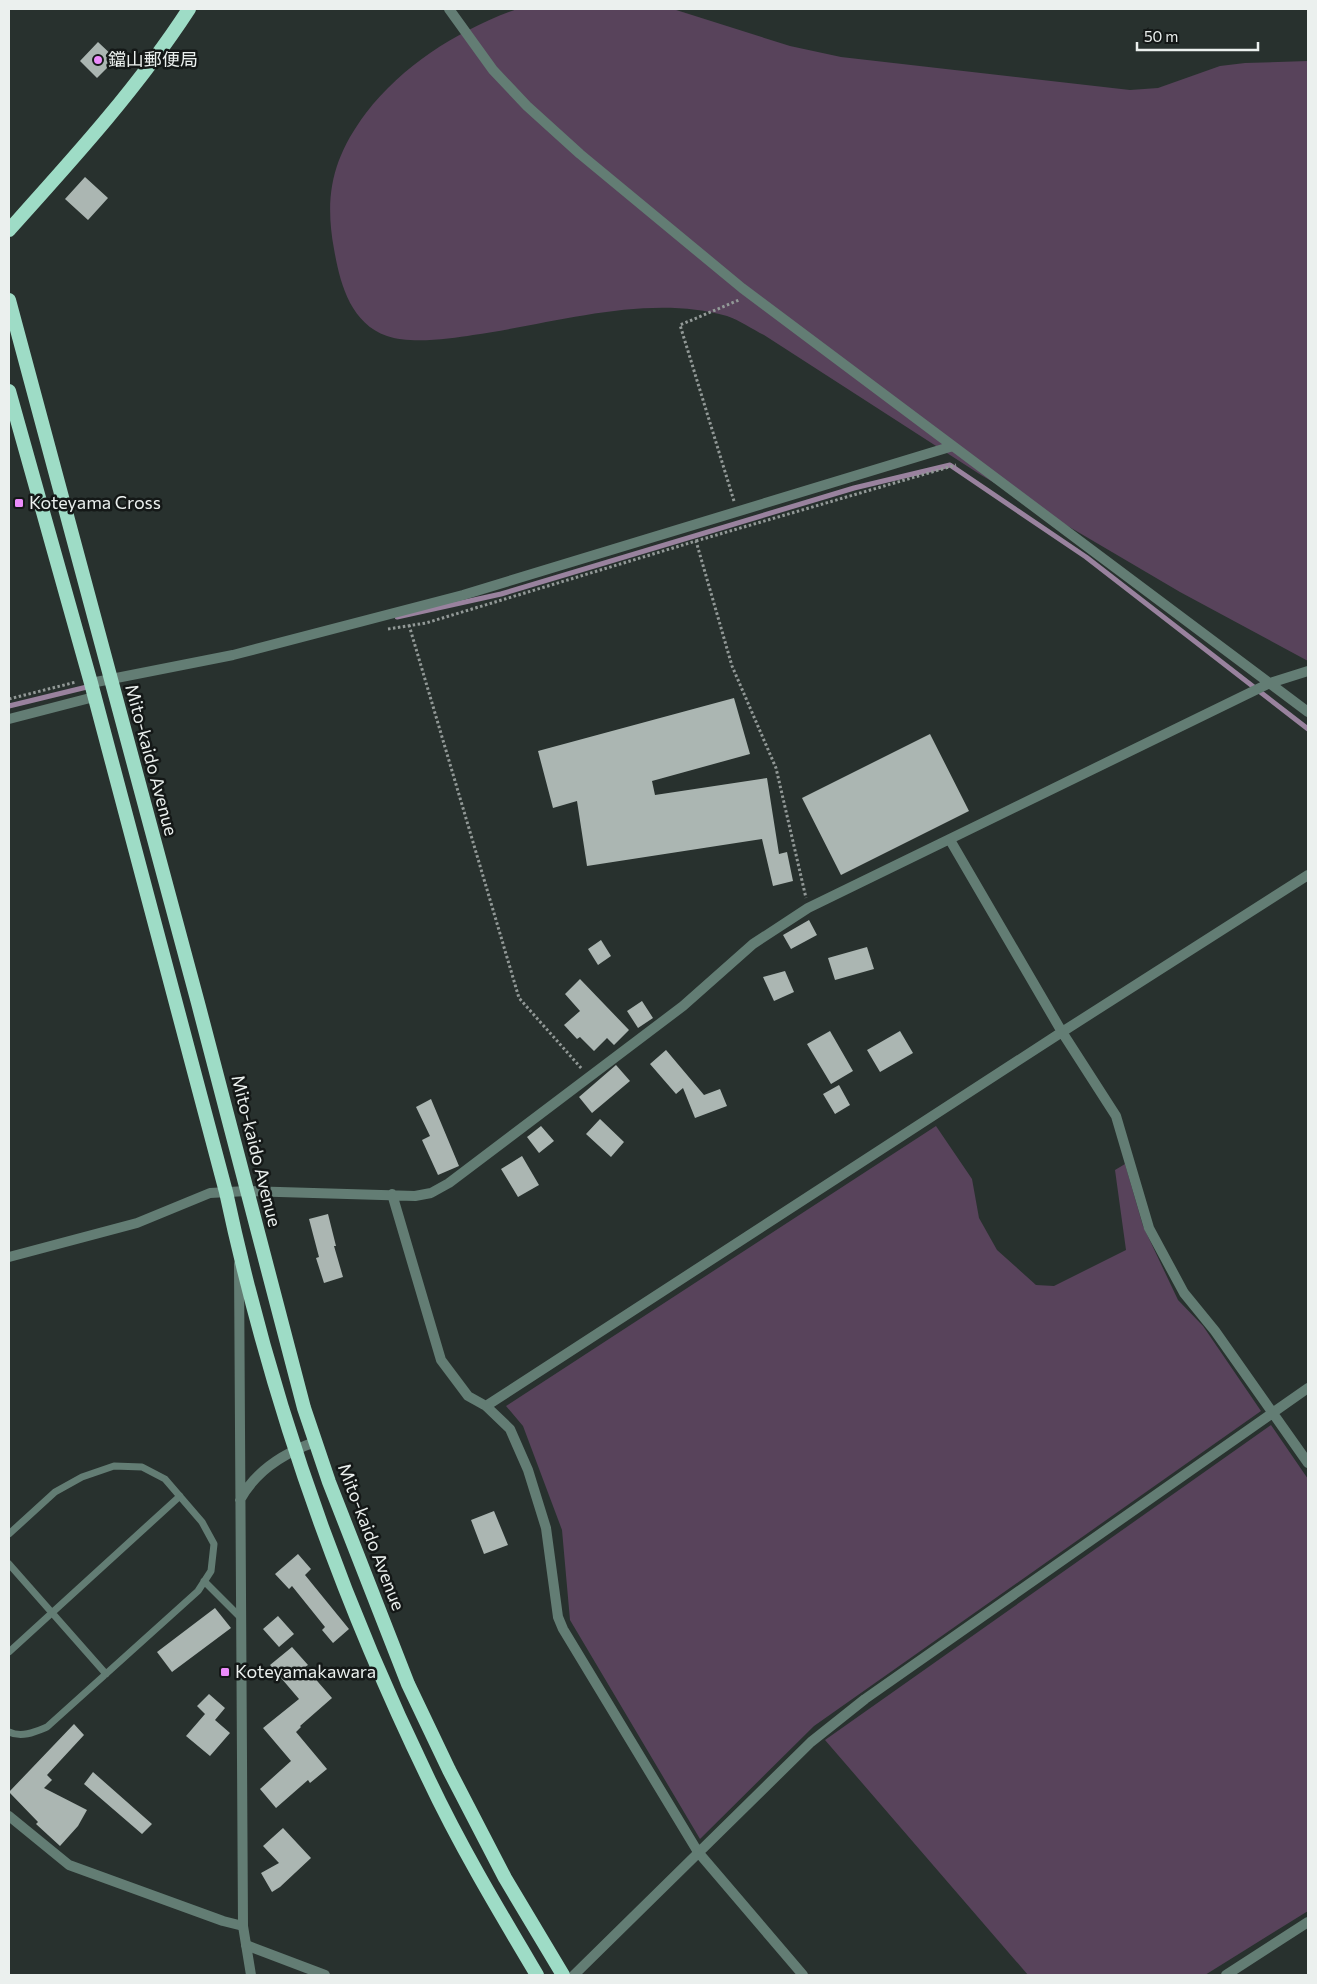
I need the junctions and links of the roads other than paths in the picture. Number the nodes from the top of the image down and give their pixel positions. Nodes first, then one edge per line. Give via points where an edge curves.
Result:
1 (189, 9) edge
2 (449, 9) edge
3 (9, 230) edge
4 (9, 300) edge
5 (9, 391) edge
6 (952, 446) junction
7 (1308, 670) edge
8 (110, 679) junction
9 (1270, 683) junction
10 (91, 686) junction
11 (1308, 712) edge
12 (9, 719) edge
13 (950, 840) junction
14 (1308, 876) edge
15 (1062, 1032) junction
16 (247, 1191) junction
17 (226, 1192) junction
18 (392, 1194) junction
19 (239, 1253) junction
20 (9, 1257) edge
21 (1308, 1388) edge
22 (486, 1406) junction
23 (1273, 1412) junction
24 (315, 1442) junction
25 (295, 1449) junction
26 (1308, 1463) edge
27 (180, 1496) junction
28 (240, 1501) junction
29 (9, 1534) edge
30 (9, 1564) edge
31 (204, 1581) junction
32 (52, 1612) junction
33 (241, 1618) junction
34 (9, 1652) edge
35 (106, 1674) junction
36 (9, 1732) edge
37 (9, 1816) edge
38 (698, 1852) junction
39 (1308, 1922) edge
40 (243, 1926) junction
41 (246, 1945) junction
42 (251, 1975) edge
43 (325, 1975) edge
44 (537, 1975) edge
45 (563, 1975) edge
46 (574, 1975) edge
47 (802, 1975) edge
48 (1226, 1975) edge

1 - 3 highway via 111,114
2 - 6 street via 494,70 527,106 580,154 751,294
4 - 8 highway, Mito-kaido Avenue
5 - 10 highway
6 - 8 street via 463,595 233,655
6 - 9 street
7 - 9 street
8 - 10 street
8 - 16 highway, Mito-kaido Avenue
9 - 11 street
9 - 13 street
10 - 12 street
10 - 17 highway
13 - 15 street
13 - 18 street via 808,908 753,944 683,1006 449,1183 415,1196
14 - 15 street
15 - 22 street
15 - 23 street via 1116,1116 1149,1228 1180,1284
16 - 17 street
16 - 18 street
16 - 24 highway, Mito-kaido Avenue
17 - 19 highway
17 - 20 street via 196,1197 138,1223
18 - 22 street via 441,1360 468,1396
19 - 25 highway
19 - 28 street
21 - 23 street
22 - 38 street via 510,1429 528,1470 546,1528 558,1617
23 - 26 street
23 - 38 street via 864,1699 811,1742
24 - 25 street
24 - 45 highway, Mito-kaido Avenue via 412,1693 505,1878
25 - 28 street via 261,1472
25 - 44 highway via 363,1631 428,1779
27 - 29 lane via 165,1479 142,1467 114,1466 82,1477 55,1492
27 - 31 lane via 202,1522 214,1544 211,1571
27 - 32 lane
28 - 33 street
30 - 32 lane
31 - 33 lane
31 - 35 lane via 198,1591
32 - 34 lane
32 - 35 lane
33 - 40 street
35 - 36 lane via 47,1727 32,1733 16,1735
37 - 40 street via 69,1865
38 - 46 street
38 - 47 street
39 - 48 street
40 - 41 street
41 - 42 street
41 - 43 street

